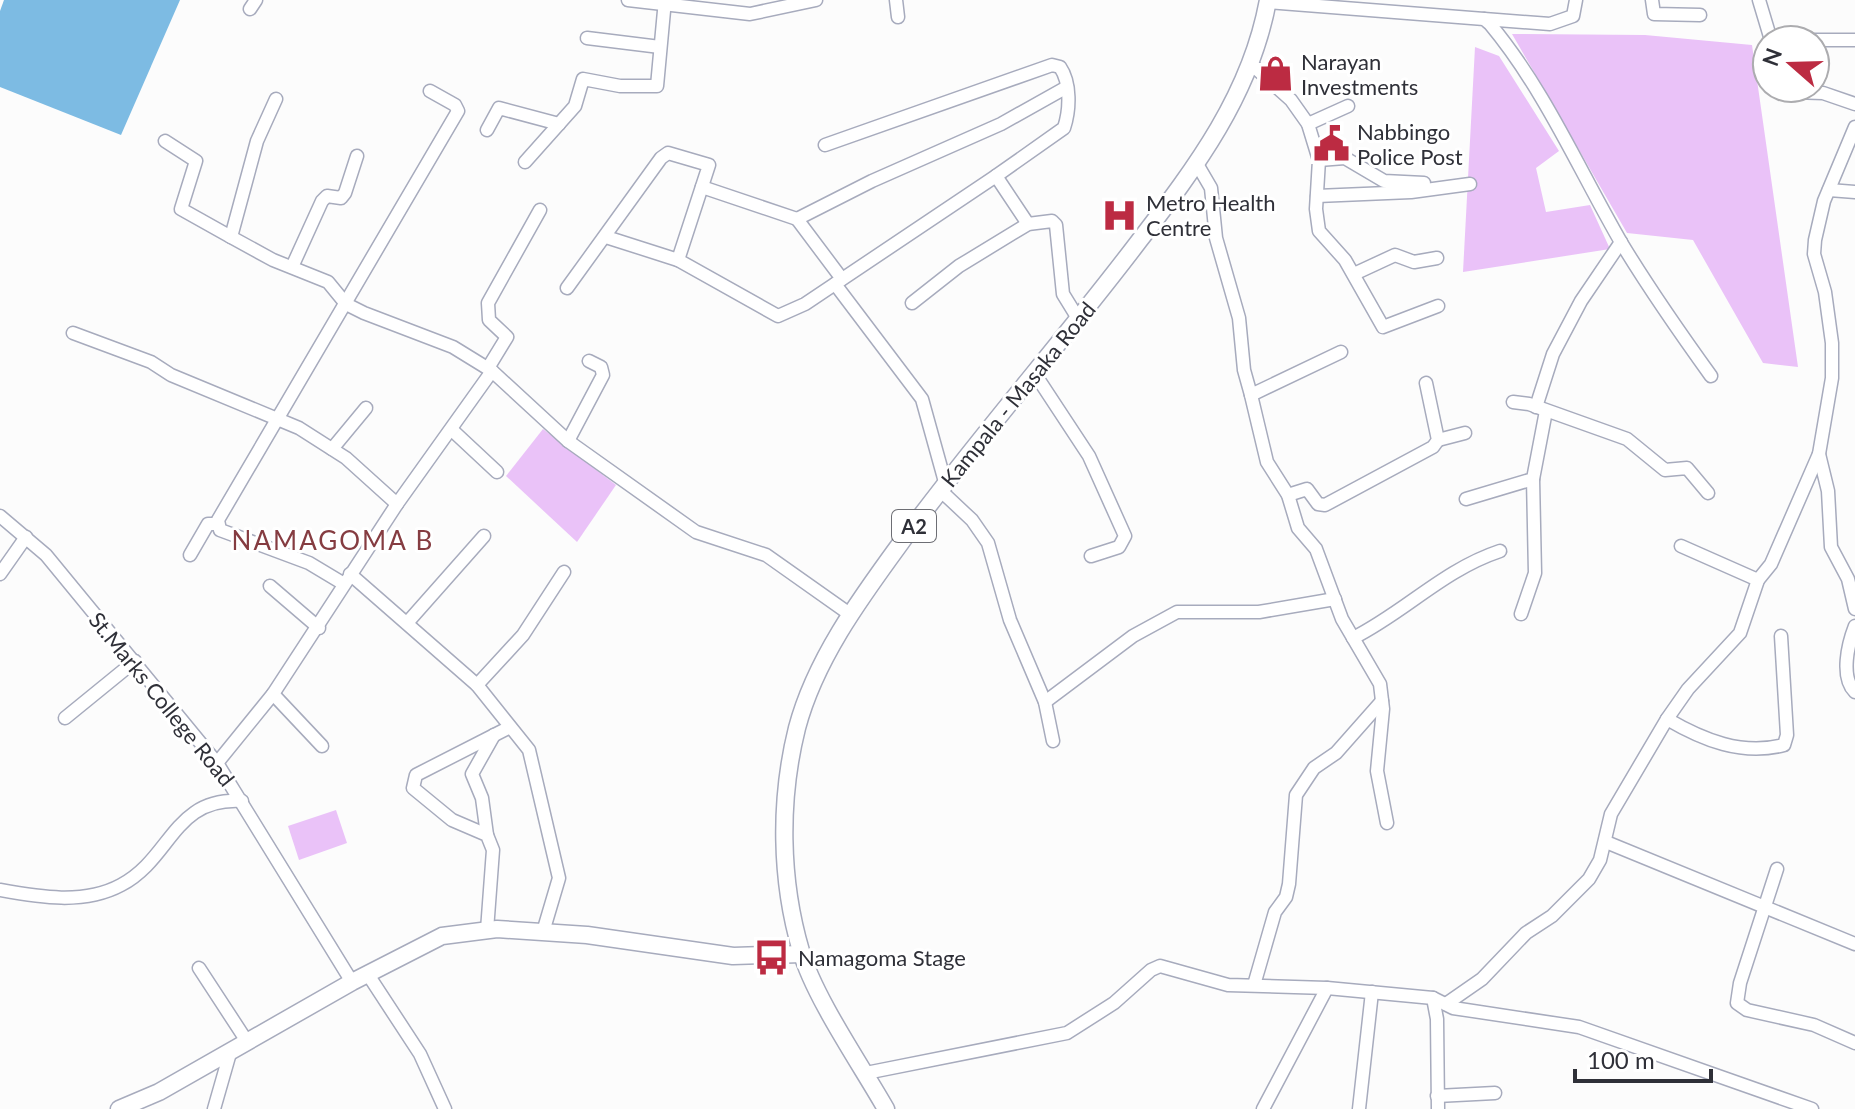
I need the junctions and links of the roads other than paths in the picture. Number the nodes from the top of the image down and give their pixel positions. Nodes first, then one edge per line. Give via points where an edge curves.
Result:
1 (628, 0) edge
2 (816, 0) edge
3 (896, 0) edge
4 (1576, 0) edge
5 (1652, 0) edge
6 (1759, 0) edge
7 (1268, 1) edge
8 (664, 2) edge
9 (1700, 15) dead end
10 (898, 17) dead end
11 (1484, 19) junction
12 (1766, 24) edge
13 (587, 38) dead end
14 (1831, 40) edge
15 (1855, 40) edge
16 (660, 47) junction
17 (1250, 63) junction
18 (1067, 87) junction
19 (430, 91) dead end
20 (1831, 96) edge
21 (276, 99) dead end
22 (1855, 104) edge
23 (1348, 106) dead end
24 (559, 124) junction
25 (1308, 124) junction
26 (1855, 127) edge
27 (487, 130) dead end
28 (165, 141) dead end
29 (825, 145) dead end
30 (357, 156) dead end
31 (1319, 160) junction
32 (525, 162) dead end
33 (1197, 164) junction
34 (996, 176) junction
35 (1424, 183) dead end
36 (1470, 184) dead end
37 (702, 187) junction
38 (1829, 190) junction
39 (1855, 192) edge
40 (1317, 196) junction
41 (540, 210) dead end
42 (797, 219) junction
43 (1028, 224) junction
44 (231, 237) junction
45 (606, 237) junction
46 (1621, 242) junction
47 (1437, 258) dead end
48 (678, 260) junction
49 (292, 267) junction
50 (1354, 274) junction
51 (838, 281) junction
52 (567, 288) dead end
53 (912, 303) dead end
54 (346, 304) junction
55 (1438, 306) dead end
56 (1079, 320) junction
57 (73, 333) dead end
58 (1341, 352) dead end
59 (589, 361) dead end
60 (490, 370) junction
61 (1035, 374) junction
62 (1711, 376) dead end
63 (1426, 383) dead end
64 (1251, 395) junction
65 (1513, 402) dead end
66 (366, 408) dead end
67 (1541, 409) junction
68 (279, 420) junction
69 (452, 430) junction
70 (1465, 433) dead end
71 (1438, 440) junction
72 (568, 441) junction
73 (332, 449) junction
74 (1819, 454) junction
75 (940, 456) junction
76 (960, 465) junction
77 (497, 472) dead end
78 (1533, 479) junction
79 (943, 486) junction
80 (1708, 493) dead end
81 (1288, 495) junction
82 (1466, 499) dead end
83 (397, 504) junction
84 (0, 516) edge
85 (217, 524) junction
86 (484, 536) dead end
87 (26, 537) junction
88 (1681, 546) dead end
89 (1500, 551) dead end
90 (190, 555) dead end
91 (1091, 556) dead end
92 (564, 572) dead end
93 (0, 574) edge
94 (347, 579) junction
95 (1758, 580) junction
96 (270, 586) dead end
97 (1335, 599) junction
98 (1855, 609) edge
99 (1521, 614) dead end
100 (851, 615) junction
101 (407, 623) junction
102 (1855, 626) edge
103 (319, 628) junction
104 (1781, 636) dead end
105 (1353, 638) junction
106 (135, 661) junction
107 (477, 685) junction
108 (1854, 692) edge
109 (273, 694) junction
110 (1382, 701) junction
111 (1045, 702) junction
112 (1855, 708) edge
113 (65, 718) dead end
114 (1667, 719) junction
115 (510, 727) junction
116 (494, 735) junction
117 (1053, 741) dead end
118 (322, 746) dead end
119 (217, 763) junction
120 (242, 801) junction
121 (1387, 823) dead end
122 (487, 835) junction
123 (1606, 842) junction
124 (1777, 869) dead end
125 (0, 890) edge
126 (1766, 905) junction
127 (487, 930) junction
128 (543, 932) junction
129 (1855, 944) edge
130 (802, 954) junction
131 (199, 968) dead end
132 (360, 978) junction
133 (1254, 985) junction
134 (1327, 988) junction
135 (1372, 992) junction
136 (1433, 998) junction
137 (1446, 1004) junction
138 (248, 1043) junction
139 (1855, 1043) edge
140 (230, 1053) junction
141 (866, 1073) junction
142 (1495, 1093) dead end
143 (875, 1101) edge
144 (1438, 1102) edge
145 (119, 1109) edge
146 (214, 1109) edge
147 (445, 1109) edge
148 (886, 1109) edge
149 (1263, 1109) edge
150 (1359, 1109) edge
151 (1812, 1109) edge

1 - 8 street
2 - 8 street via 750,14
3 - 10 street
4 - 11 street via 1573,16 1550,24
5 - 9 street via 1654,14
6 - 12 street
7 - 11 street
7 - 17 main road, Kampala - Masaka Road / A2
8 - 16 street
11 - 46 street via 1541,97
13 - 16 street
14 - 15 street
16 - 24 street via 657,86 583,79 577,102
17 - 25 street via 1291,100
17 - 33 main road, Kampala - Masaka Road / A2 via 1221,128
18 - 29 street via 1063,70 1052,65
18 - 34 street via 1068,110 1061,132
18 - 42 street via 1001,124
19 - 54 street via 458,111
20 - 22 street
21 - 44 street via 257,141
23 - 25 street
24 - 27 street via 499,108
24 - 32 street
25 - 31 street
26 - 38 street
28 - 44 street via 196,161 181,209
30 - 49 street via 341,198 327,196 322,201
31 - 35 street via 1345,158 1384,181
31 - 40 street
33 - 56 main road, Kampala - Masaka Road / A2
33 - 64 street via 1211,188 1216,238 1239,318
34 - 43 street
34 - 51 street
36 - 40 street
37 - 42 street
37 - 45 street via 708,164 665,154
37 - 48 street
38 - 39 street
38 - 74 street via 1814,254 1832,343 1832,378
40 - 50 street via 1319,231
41 - 60 street via 488,303 489,320 507,337
42 - 51 street
43 - 53 street via 959,266
43 - 56 street via 1056,225 1063,294
44 - 49 street
45 - 48 street
45 - 52 street
46 - 62 street
46 - 67 street via 1553,354
47 - 50 street via 1414,262 1395,255
48 - 51 street via 778,316
49 - 54 street via 328,282
50 - 55 street via 1383,327
51 - 75 street via 922,399
54 - 60 street via 453,347
54 - 68 street
56 - 61 main road, Kampala - Masaka Road / A2
57 - 68 street
58 - 64 street
59 - 72 street via 601,367 603,375
60 - 69 street
60 - 72 street
61 - 76 main road, Kampala - Masaka Road / A2
61 - 91 street via 1089,456 1125,536 1119,547
63 - 71 street
64 - 81 street via 1267,462
65 - 67 street
66 - 73 street
67 - 78 street
67 - 80 street via 1627,439 1665,470 1687,468
68 - 73 street
68 - 85 street
69 - 77 street
69 - 83 street
70 - 71 street
71 - 81 street via 1325,505 1307,489
72 - 100 street via 696,532 766,555
73 - 83 street
74 - 95 street via 1771,564
74 - 98 street via 1828,491 1831,547 1848,579
75 - 76 street
75 - 79 street
76 - 79 main road, Kampala - Masaka Road / A2
78 - 82 street
78 - 99 street via 1535,573
79 - 100 main road, Kampala - Masaka Road / A2
79 - 111 street via 988,543 1010,620
81 - 97 street via 1293,518 1316,549
83 - 94 street
84 - 87 street, St.Marks College Road
85 - 90 street via 208,524
85 - 94 street via 220,530
86 - 101 street
87 - 93 street
87 - 106 street, St.Marks College Road
88 - 95 street
89 - 105 street via 1441,578 1389,620
92 - 107 street via 523,635
94 - 101 street
94 - 103 street
95 - 114 street via 1740,633
96 - 103 street
97 - 105 street
97 - 111 street via 1259,612 1177,612 1133,636
100 - 130 main road, Kampala - Masaka Road / A2 via 813,685 791,761 786,872
101 - 107 street
102 - 108 street via 1848,649 1848,682
103 - 109 street
104 - 114 street via 1784,745 1705,741
105 - 110 street via 1380,684
106 - 113 street
106 - 119 street, St.Marks College Road
107 - 115 street
108 - 112 street
109 - 118 street
109 - 119 street
110 - 121 street via 1377,771
110 - 133 street via 1336,753 1314,768 1296,795 1289,884 1275,912
111 - 117 street
114 - 123 street via 1611,814
115 - 116 street
115 - 128 street via 534,762 559,878
116 - 122 street via 472,774
116 - 122 street via 416,775 413,788 452,820
119 - 120 street, St.Marks College Road
120 - 125 street via 213,801 194,811 136,875 111,890 77,898
120 - 132 street, St.Marks College Road
122 - 127 street via 493,850
123 - 126 street
123 - 137 street via 1576,893 1526,933 1482,979
124 - 126 street
126 - 129 street
126 - 139 street via 1737,1003
127 - 128 main road
127 - 132 main road via 442,936
128 - 130 main road via 733,956
130 - 141 main road, Kampala - Masaka Road / A2
131 - 138 street
132 - 138 main road
132 - 147 street, St.Marks College Road via 420,1054
133 - 134 street
133 - 141 street via 1228,985 1160,966 1067,1033
134 - 135 street
134 - 149 street
135 - 136 street
135 - 150 street
136 - 137 street
136 - 144 street
137 - 151 street via 1579,1027
138 - 140 main road
140 - 145 main road
140 - 146 street
141 - 143 main road, Kampala - Masaka Road / A2
142 - 144 street
143 - 148 main road, Kampala - Masaka Road / A2

